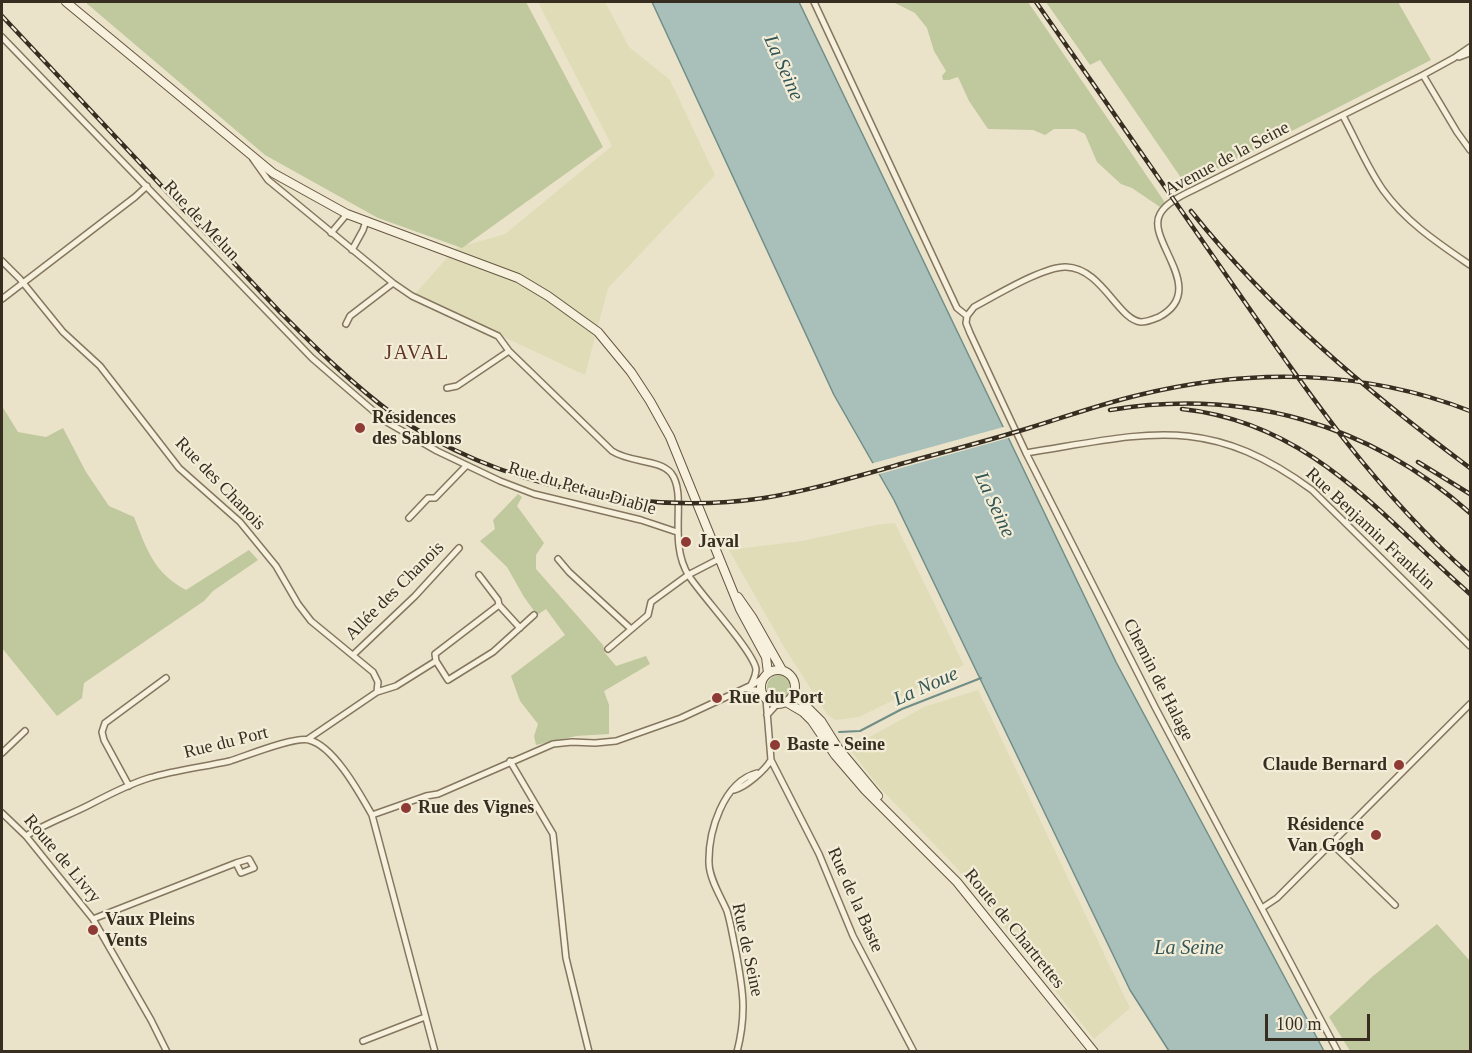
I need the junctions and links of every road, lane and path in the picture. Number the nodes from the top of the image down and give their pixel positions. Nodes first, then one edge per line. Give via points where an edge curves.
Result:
1 (66, 2) edge
2 (814, 2) edge
3 (2, 37) edge
4 (1470, 47) edge
5 (1470, 53) edge
6 (1454, 58) junction
7 (1423, 75) junction
8 (1343, 116) junction
9 (1470, 150) edge
10 (250, 155) junction
11 (147, 186) junction
12 (347, 214) junction
13 (366, 221) junction
14 (331, 233) junction
15 (352, 250) junction
16 (2, 261) edge
17 (1470, 265) edge
18 (23, 282) junction
19 (393, 283) junction
20 (2, 299) edge
21 (967, 316) junction
22 (346, 324) dead end
23 (509, 351) junction
24 (447, 388) dead end
25 (385, 420) joint
26 (1026, 453) junction
27 (466, 466) junction
28 (409, 518) dead end
29 (677, 532) junction
30 (459, 548) dead end
31 (558, 559) dead end
32 (719, 559) junction
33 (479, 575) dead end
34 (688, 575) junction
35 (733, 591) junction
36 (499, 605) junction
37 (534, 615) dead end
38 (520, 628) junction
39 (631, 629) junction
40 (1470, 646) edge
41 (608, 649) dead end
42 (353, 655) junction
43 (436, 661) junction
44 (782, 670) junction
45 (766, 675) junction
46 (166, 678) dead end
47 (747, 688) junction
48 (377, 692) junction
49 (794, 694) junction
50 (764, 695) junction
51 (786, 702) junction
52 (777, 704) junction
53 (1470, 704) edge
54 (767, 715) junction
55 (25, 731) dead end
56 (308, 739) junction
57 (2, 753) edge
58 (771, 760) junction
59 (510, 761) junction
60 (129, 786) junction
61 (2, 813) edge
62 (372, 815) junction
63 (906, 830) junction
64 (26, 836) junction
65 (1331, 843) junction
66 (236, 863) dead end
67 (1395, 905) dead end
68 (1262, 908) junction
69 (93, 919) junction
70 (426, 1017) junction
71 (363, 1041) dead end
72 (166, 1052) edge
73 (435, 1052) edge
74 (588, 1052) edge
75 (737, 1052) edge
76 (914, 1052) edge
77 (1094, 1052) edge
78 (1338, 1052) edge

1 - 10 main road
2 - 21 street via 957,308
3 - 11 street, Rue de Melun
4 - 6 street, Avenue de la Seine
5 - 6 street, Avenue de la Seine
6 - 7 street, Avenue de la Seine
7 - 8 street, Avenue de la Seine
7 - 9 street
8 - 17 street via 1378,182 1395,204 1419,229
8 - 21 street, Avenue de la Seine via 1197,188 1163,210 1158,228 1179,291 1172,306 1161,316 1148,321 1134,320 1092,278 1068,267 1037,275 974,307
10 - 12 main road via 273,173
10 - 14 street via 268,180
11 - 18 street
11 - 25 street, Rue de Melun via 312,358
12 - 13 main road
12 - 14 street
13 - 15 street
13 - 32 main road via 518,278 598,332 631,372 670,437
14 - 15 street
15 - 19 street
16 - 18 street, Rue des Chanois
18 - 20 street
18 - 42 street, Rue des Chanois via 63,333 100,366 179,468 240,522 276,566 311,621
19 - 22 street via 350,316
19 - 23 street via 412,296 498,336
21 - 26 street, Chemin de Halage via 970,333
23 - 24 street via 457,386
23 - 29 street via 612,451 653,463 671,473 678,490
25 - 27 street, Rue du Pet au Diable
26 - 40 street, Rue Benjamin Franklin via 1163,434 1212,439 1251,452 1312,490
26 - 68 street, Chemin de Halage
27 - 28 street
27 - 29 street, Rue du Pet au Diable via 534,494
29 - 34 street via 681,560
30 - 42 street, Allée des Chanois via 403,609
31 - 39 street
32 - 34 street
32 - 35 main road
33 - 36 street
34 - 39 street via 651,602 648,615
34 - 47 street via 753,662 756,674
35 - 44 main road
35 - 45 main road via 768,662
36 - 38 street
36 - 43 street via 435,654
37 - 38 street
38 - 43 street via 493,652 448,680
39 - 41 street
42 - 48 street, Rue des Chanois via 373,672
43 - 48 street via 396,686
44 - 45 main road
44 - 49 main road via 794,679
45 - 47 street
45 - 50 main road
46 - 60 street via 105,723 104,740
47 - 50 street
47 - 59 street via 681,718 616,741 553,744
48 - 56 street
49 - 51 main road
49 - 63 main road, Route de Chartrettes via 821,721 838,748
50 - 52 main road
50 - 54 street
51 - 52 main road
51 - 63 main road, Route de Chartrettes via 812,721 865,790
52 - 54 street
53 - 65 street
54 - 58 street
55 - 57 street
56 - 60 street, Rue du Port
56 - 62 street via 335,759
58 - 75 street, Rue de Seine via 736,784 725,798 711,843 709,866 727,914 744,992
58 - 76 street, Rue de la Baste via 819,854 853,936
59 - 62 street via 438,794
59 - 74 street via 553,834 566,958
60 - 64 street, Rue du Port
61 - 64 street, Route de Livry
62 - 70 street
63 - 77 main road, Route de Chartrettes via 957,882
64 - 69 street, Route de Livry
65 - 67 street
65 - 68 street via 1277,898
66 - 69 street
68 - 78 street, Chemin de Halage
69 - 72 street, Route de Livry
70 - 71 street
70 - 73 street

